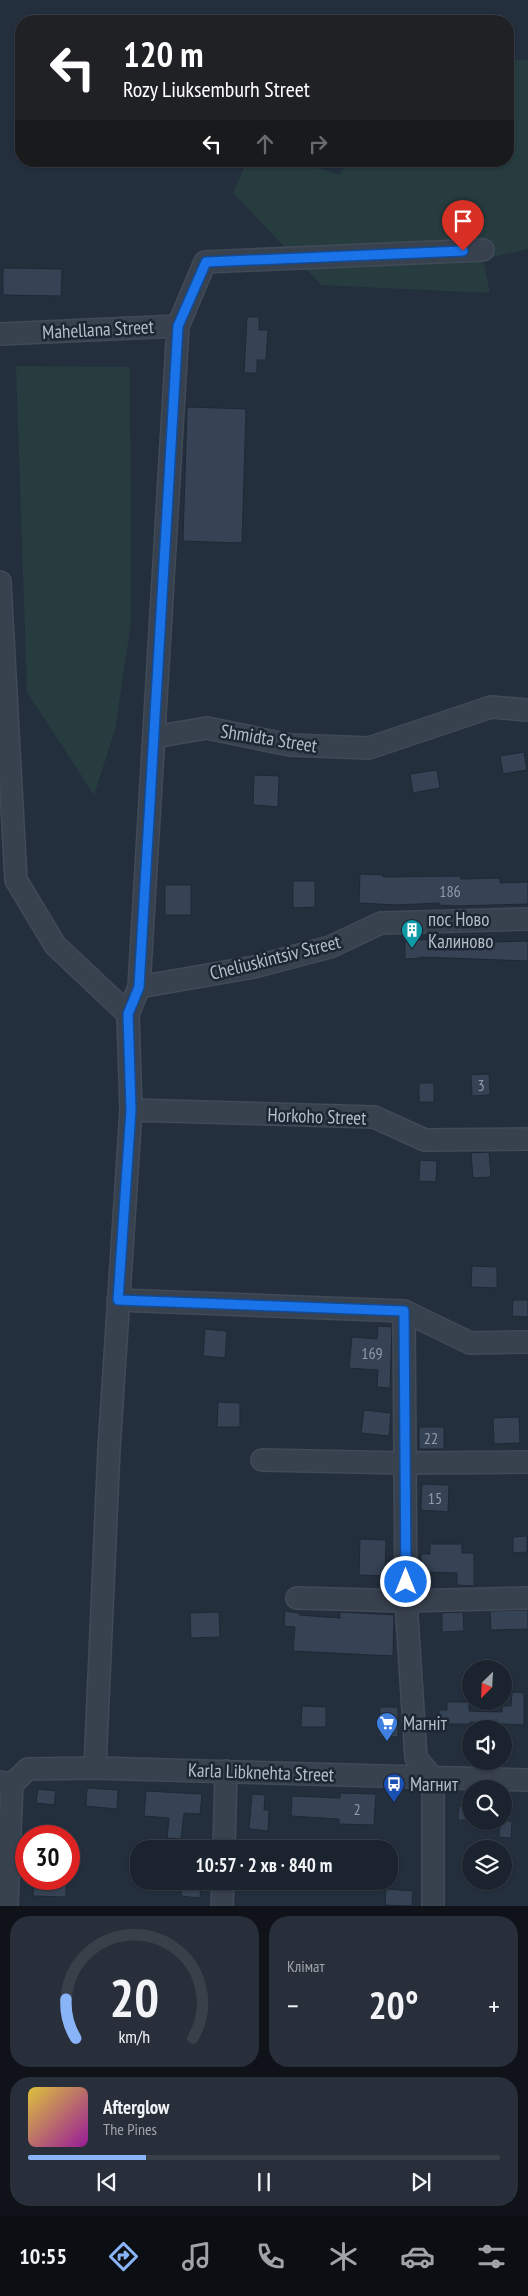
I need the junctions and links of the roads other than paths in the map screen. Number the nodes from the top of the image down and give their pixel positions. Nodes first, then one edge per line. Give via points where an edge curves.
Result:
1 (483, 250) dead end
2 (178, 326) junction
3 (0, 334) edge
4 (0, 582) edge
5 (528, 710) edge
6 (154, 737) junction
7 (528, 919) edge
8 (139, 987) junction
9 (128, 1014) junction
10 (131, 1110) junction
11 (528, 1139) edge
12 (118, 1300) junction
13 (404, 1311) junction
14 (528, 1342) edge
15 (262, 1460) dead end
16 (528, 1462) edge
17 (405, 1463) junction
18 (297, 1598) dead end
19 (528, 1598) edge
20 (406, 1601) junction
21 (95, 1768) junction
22 (226, 1771) junction
23 (433, 1778) junction
24 (528, 1780) edge
25 (6, 1783) edge
26 (224, 1840) edge
27 (223, 1890) edge
28 (7, 1906) edge
29 (222, 1906) edge
30 (432, 1906) edge

1 - 2 street, Mahellana Street via 206,262
2 - 3 street, Mahellana Street
2 - 6 street
4 - 9 street via 16,880 55,945
5 - 6 street, Shmidta Street via 492,707 369,748 290,745 207,728
6 - 8 street
7 - 8 street, Cheliuskintsiv Street via 381,923 330,947 254,966
8 - 9 street
9 - 10 street
10 - 11 street, Horkoho Street via 374,1117 425,1140
10 - 12 street
12 - 13 street
12 - 21 street
13 - 14 street via 470,1343
13 - 17 street
15 - 17 street
16 - 17 street
17 - 20 street
18 - 20 street
19 - 20 street
20 - 23 street via 416,1758
21 - 22 street, Karla Libknehta Street
21 - 25 street, Karla Libknehta Street via 28,1769
22 - 23 street, Karla Libknehta Street
22 - 26 street
23 - 24 street, Karla Libknehta Street
23 - 30 street
25 - 28 street
27 - 29 street

